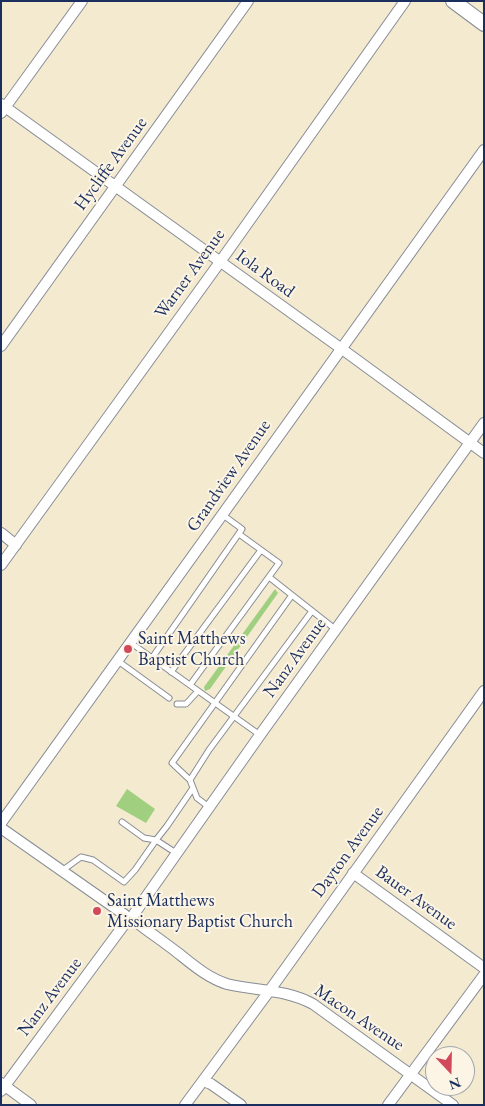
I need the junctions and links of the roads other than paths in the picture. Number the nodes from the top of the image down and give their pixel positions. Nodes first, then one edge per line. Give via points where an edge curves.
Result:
1 (82, 1) edge
2 (248, 1) edge
3 (405, 1) edge
4 (453, 1) edge
5 (484, 24) edge
6 (3, 108) edge
7 (484, 150) edge
8 (115, 186) junction
9 (220, 262) junction
10 (1, 346) edge
11 (340, 348) junction
12 (484, 423) edge
13 (469, 442) junction
14 (484, 453) edge
15 (222, 514) junction
16 (1, 533) edge
17 (239, 534) junction
18 (16, 545) junction
19 (261, 550) junction
20 (1, 565) edge
21 (269, 577) junction
22 (292, 595) junction
23 (312, 611) junction
24 (335, 630) junction
25 (130, 643) junction
26 (152, 658) junction
27 (118, 660) junction
28 (171, 672) junction
29 (190, 685) junction
30 (198, 691) junction
31 (484, 691) edge
32 (169, 698) dead end
33 (215, 703) junction
34 (177, 704) dead end
35 (233, 716) junction
36 (260, 735) junction
37 (190, 780) junction
38 (193, 788) junction
39 (208, 808) junction
40 (122, 822) dead end
41 (1, 823) edge
42 (1, 828) edge
43 (156, 840) junction
44 (176, 853) junction
45 (63, 870) junction
46 (353, 872) junction
47 (130, 918) junction
48 (484, 968) edge
49 (484, 975) edge
50 (270, 990) junction
51 (411, 1074) junction
52 (202, 1081) junction
53 (3, 1087) edge
54 (31, 1105) edge
55 (185, 1105) edge
56 (241, 1105) edge
57 (388, 1105) edge
58 (453, 1105) edge

1 - 6 street
2 - 8 street, Hycliffe Avenue
3 - 9 street, Warner Avenue
4 - 5 main road
6 - 8 street, Iola Road
7 - 11 street, Grandview Avenue
8 - 9 street, Iola Road
8 - 10 street, Hycliffe Avenue
9 - 11 street, Iola Road
9 - 18 street, Warner Avenue
11 - 13 street, Iola Road
11 - 15 street, Grandview Avenue
12 - 13 street, Nanz Avenue
13 - 14 street, Iola Road
13 - 24 street, Nanz Avenue
15 - 17 lane via 242,530
15 - 25 street, Grandview Avenue
16 - 18 street
17 - 19 lane
17 - 26 lane
18 - 20 street, Warner Avenue
19 - 21 lane via 279,563
19 - 28 lane
21 - 22 lane
21 - 29 lane
22 - 23 lane
22 - 33 lane
23 - 24 lane
23 - 35 lane
24 - 36 street, Nanz Avenue
25 - 26 lane
25 - 27 street, Grandview Avenue
26 - 28 lane
27 - 32 lane
27 - 41 street, Grandview Avenue
28 - 29 lane
29 - 30 lane
30 - 33 lane
30 - 34 lane via 186,704
31 - 46 street, Dayton Avenue
33 - 35 lane
33 - 37 lane via 172,763
35 - 36 lane
35 - 37 lane
36 - 39 street, Nanz Avenue
37 - 38 lane
38 - 39 lane via 197,798
38 - 43 lane
39 - 44 street, Nanz Avenue
40 - 43 lane via 144,838
42 - 45 street, Macon Avenue
43 - 44 lane
43 - 45 lane via 124,882 93,860 81,857
44 - 47 street, Nanz Avenue
45 - 47 street, Macon Avenue
46 - 48 street, Bauer Avenue
46 - 50 street, Dayton Avenue
47 - 50 street, Macon Avenue via 218,980 251,989
47 - 53 street, Nanz Avenue
49 - 51 street
50 - 51 street, Macon Avenue via 297,996 313,1004
50 - 52 street, Dayton Avenue
51 - 57 street
51 - 58 street, Macon Avenue
52 - 55 street, Dayton Avenue
52 - 56 street
53 - 54 street

